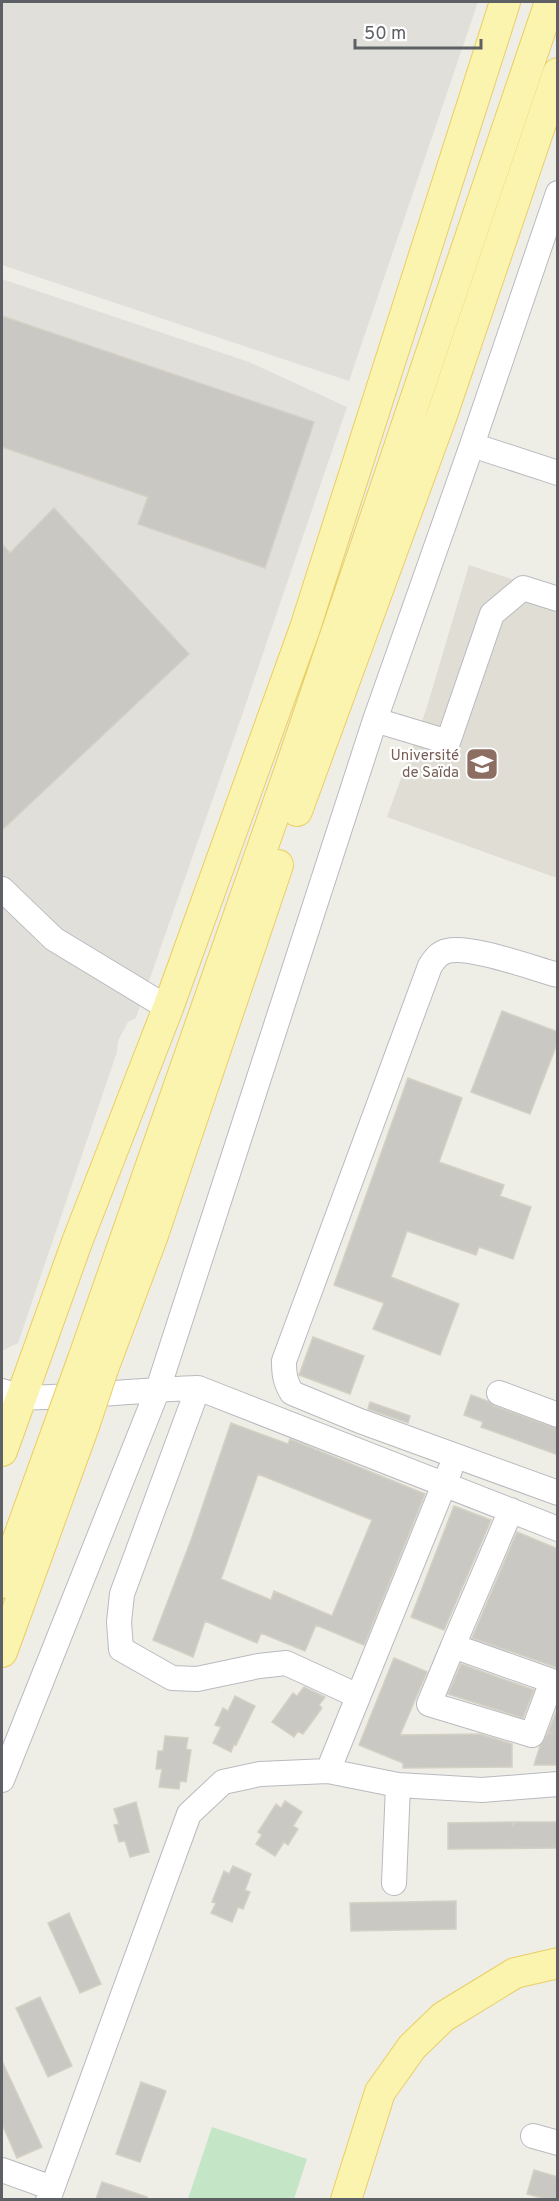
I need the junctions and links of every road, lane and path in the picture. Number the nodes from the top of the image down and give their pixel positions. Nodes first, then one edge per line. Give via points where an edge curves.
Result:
1 (505, 2) edge
2 (550, 2) edge
3 (558, 73) edge
4 (558, 193) edge
5 (472, 445) junction
6 (558, 473) edge
7 (558, 599) edge
8 (375, 720) junction
9 (2, 889) edge
10 (558, 975) edge
11 (168, 1008) junction
12 (93, 1364) junction
13 (198, 1388) junction
14 (158, 1389) junction
15 (499, 1393) dead end
16 (11, 1394) edge
17 (558, 1415) edge
18 (73, 1421) junction
19 (2, 1451) edge
20 (455, 1455) junction
21 (445, 1485) junction
22 (558, 1493) edge
23 (512, 1510) junction
24 (558, 1529) edge
25 (2, 1583) edge
26 (453, 1646) junction
27 (2, 1652) edge
28 (358, 1696) junction
29 (328, 1771) junction
30 (2, 1780) edge
31 (558, 1784) edge
32 (398, 1785) junction
33 (394, 1883) dead end
34 (558, 1963) edge
35 (533, 2136) dead end
36 (558, 2143) edge
37 (2, 2170) edge
38 (50, 2194) edge
39 (346, 2199) edge

1 - 11 main road via 305,628
2 - 12 main road
3 - 12 main road via 442,414 288,833 153,1235
4 - 5 street
5 - 6 street
5 - 8 street
7 - 8 street via 523,588 492,614 448,742
8 - 14 street
9 - 11 street via 54,939
10 - 20 street via 469,951 447,951 437,956 430,966 284,1361 286,1383 292,1393
11 - 16 main road via 77,1242
12 - 18 main road, bridge
13 - 14 street
13 - 21 street
13 - 28 street via 122,1594 121,1649 171,1677 197,1679 286,1664
14 - 16 street via 125,1394
14 - 30 street
15 - 17 street
16 - 19 main road
18 - 25 main road
18 - 27 main road
20 - 21 street
20 - 22 street
21 - 23 street
21 - 28 street
23 - 24 street
23 - 26 street
26 - 26 street via 552,1681 532,1735 429,1704
28 - 29 street
29 - 32 street
29 - 38 street via 260,1774 223,1782 189,1814
31 - 32 street via 482,1790
32 - 33 street
34 - 39 main road via 515,1973 443,2018 412,2047 380,2092
35 - 36 street
37 - 38 street

